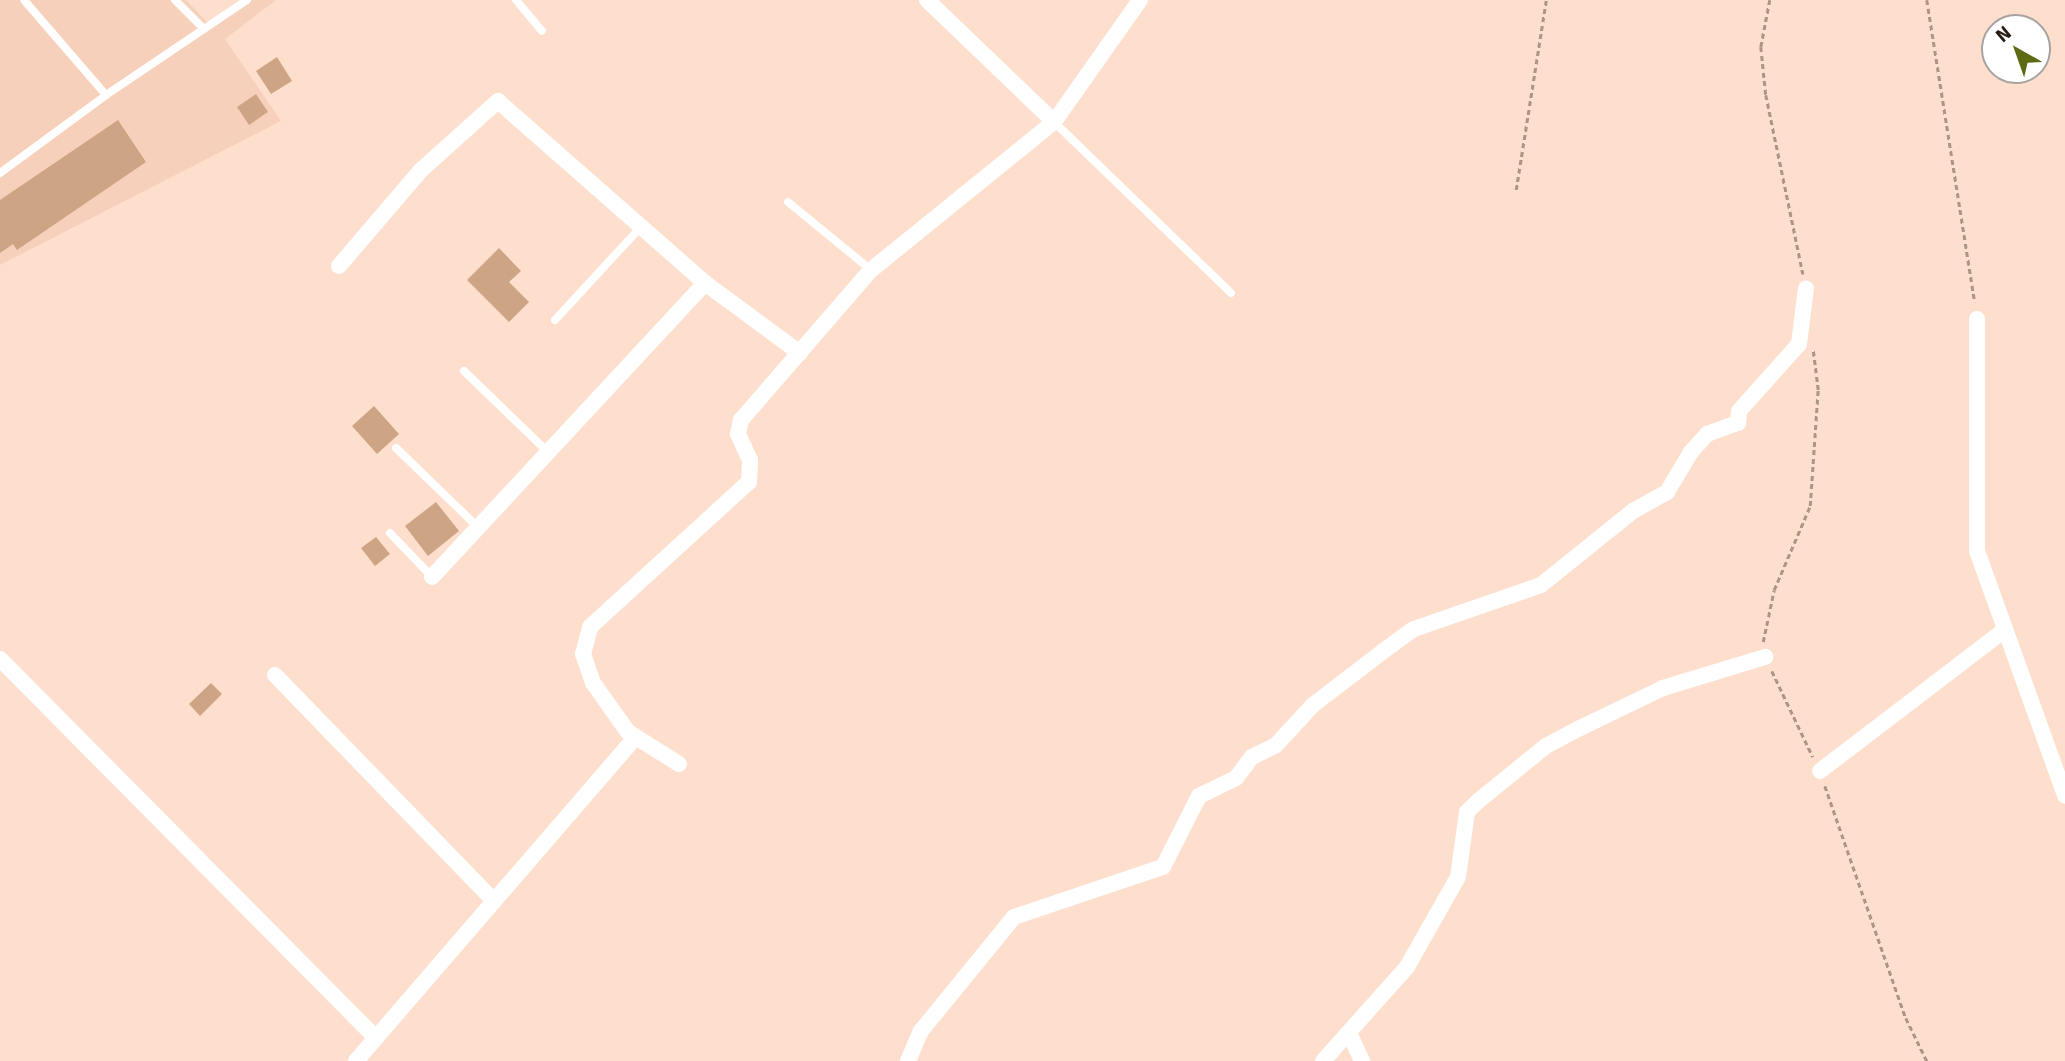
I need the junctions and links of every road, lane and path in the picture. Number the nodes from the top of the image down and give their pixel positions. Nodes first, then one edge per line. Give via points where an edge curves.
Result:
1 (24, 0) edge
2 (175, 0) edge
3 (247, 0) edge
4 (516, 0) edge
5 (927, 0) edge
6 (1140, 0) edge
7 (1546, 0) edge
8 (1770, 0) edge
9 (1927, 0) edge
10 (204, 29) junction
11 (542, 31) dead end
12 (106, 95) junction
13 (1054, 122) junction
14 (0, 173) edge
15 (1516, 190) dead end
16 (788, 202) dead end
17 (640, 228) junction
18 (339, 266) dead end
19 (871, 270) junction
20 (705, 283) junction
21 (1805, 288) joint
22 (1231, 293) dead end
23 (1977, 319) joint
24 (555, 320) dead end
25 (1812, 339) dead end
26 (800, 353) junction
27 (464, 371) dead end
28 (396, 448) dead end
29 (551, 454) junction
30 (480, 529) junction
31 (390, 533) dead end
32 (432, 577) joint
33 (2003, 631) junction
34 (1765, 657) junction
35 (0, 659) edge
36 (275, 675) dead end
37 (635, 737) junction
38 (679, 764) dead end
39 (1820, 771) junction
40 (2063, 779) edge
41 (2065, 796) edge
42 (494, 901) junction
43 (1350, 1034) junction
44 (376, 1037) junction
45 (356, 1061) edge
46 (908, 1061) edge
47 (1323, 1061) edge
48 (1362, 1061) edge
49 (1927, 1061) edge

1 - 12 lane
2 - 10 lane
3 - 10 lane
4 - 11 lane
5 - 13 street
6 - 13 street
7 - 15 path
8 - 21 path via 1761,47 1766,95
9 - 23 path
10 - 12 lane
12 - 14 lane
13 - 19 street
13 - 22 lane
16 - 19 lane
17 - 18 street via 498,101 420,171
17 - 20 street
17 - 24 lane
19 - 26 street
20 - 26 street
20 - 29 street
21 - 46 street via 1799,344 1739,411 1738,423 1707,434 1667,492 1633,511 1541,585 1414,629 1382,652 1321,698 1275,746 1252,757 1236,778 1199,796 1163,867 1014,917 921,1031
23 - 33 street via 1977,551
25 - 34 path via 1818,390 1810,506 1774,590 1763,632
26 - 37 street via 741,421 738,434 750,460 750,482 586,635 583,654 593,683
27 - 29 lane
28 - 30 lane
29 - 30 street
30 - 32 street
31 - 32 lane
33 - 39 street
33 - 40 street
34 - 39 path
34 - 43 street via 1663,688 1580,728 1546,746 1476,802 1467,812 1462,864 1448,896 1407,967
35 - 44 street
36 - 42 street
37 - 38 street
37 - 42 street
39 - 49 path via 1906,1018
40 - 41 street
42 - 44 street
43 - 47 street
43 - 48 street
44 - 45 street

